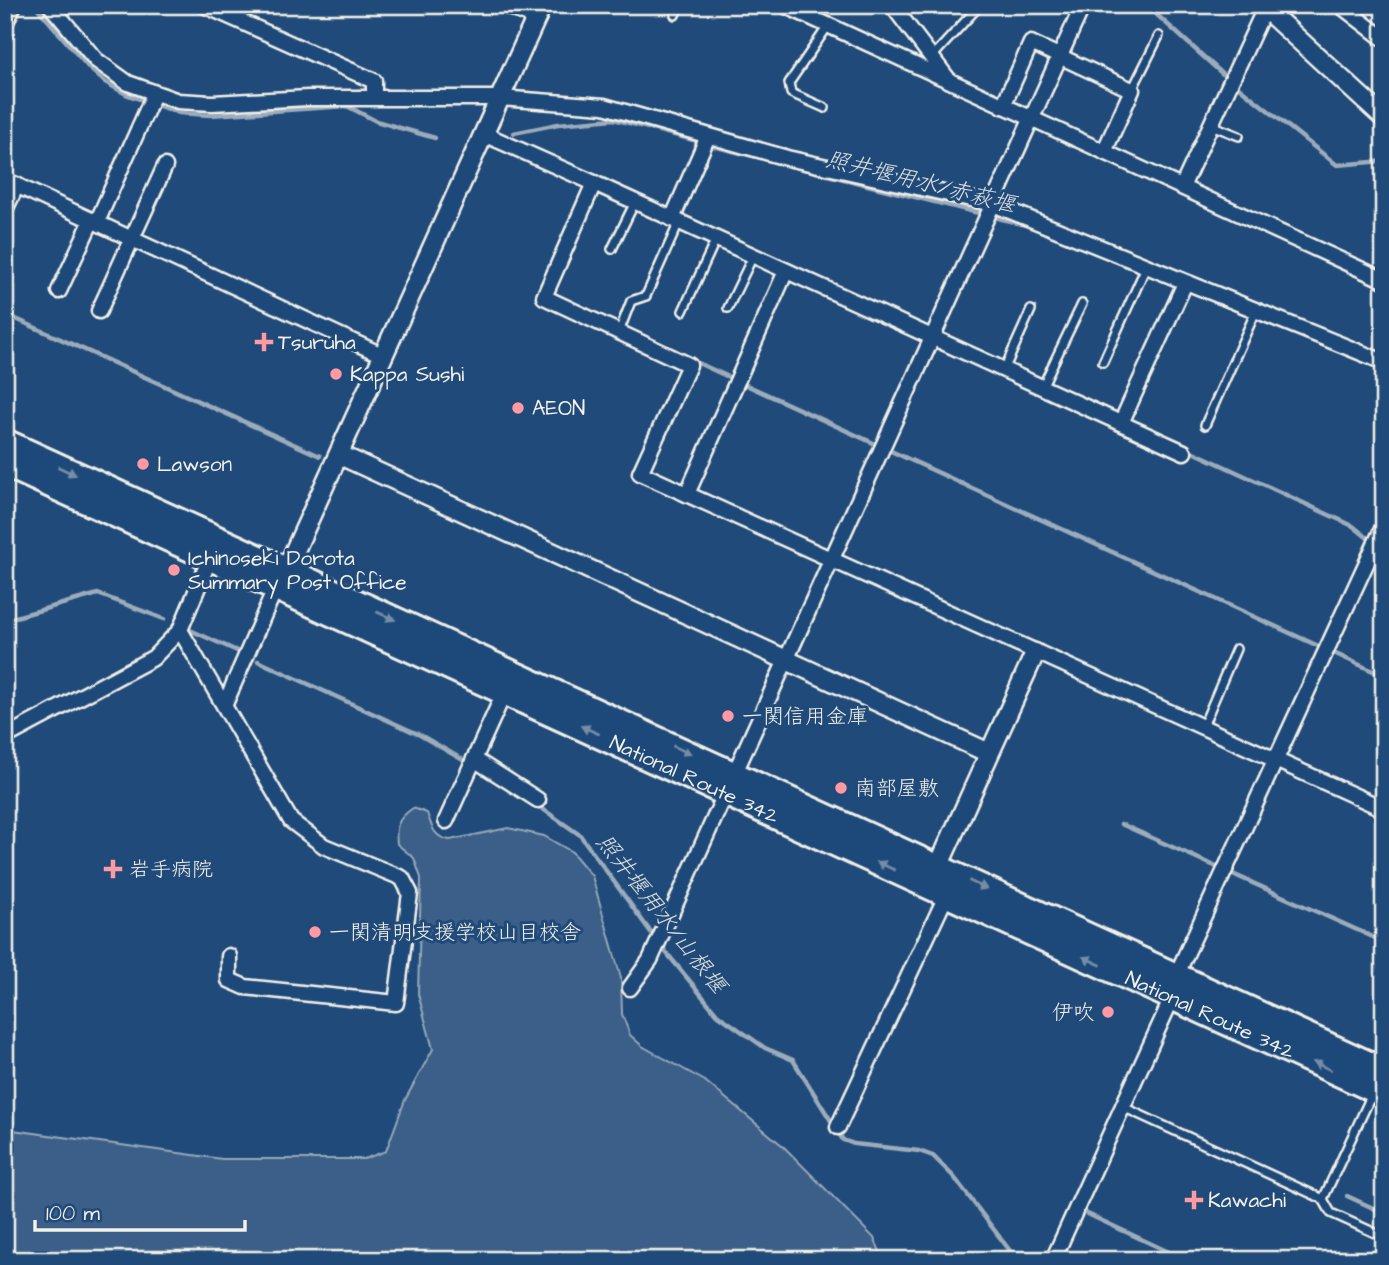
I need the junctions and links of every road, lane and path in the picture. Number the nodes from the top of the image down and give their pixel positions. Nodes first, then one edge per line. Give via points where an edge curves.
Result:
1 (14, 5) edge
2 (50, 5) edge
3 (204, 5) edge
4 (509, 5) edge
5 (679, 5) edge
6 (784, 5) edge
7 (892, 5) edge
8 (980, 5) edge
9 (1083, 5) edge
10 (1340, 5) edge
11 (1263, 7) edge
12 (539, 11) edge
13 (675, 15) dead end
14 (5, 24) edge
15 (828, 26) junction
16 (1159, 36) dead end
17 (1384, 39) edge
18 (933, 56) junction
19 (1061, 57) junction
20 (949, 81) junction
21 (1132, 90) junction
22 (154, 94) junction
23 (374, 97) junction
24 (500, 98) junction
25 (1003, 106) junction
26 (825, 108) dead end
27 (1384, 118) edge
28 (1033, 119) junction
29 (1211, 125) junction
30 (484, 134) junction
31 (708, 135) junction
32 (1239, 136) dead end
33 (1104, 152) junction
34 (165, 166) dead end
35 (11, 182) edge
36 (594, 183) junction
37 (1182, 187) junction
38 (635, 202) junction
39 (993, 204) junction
40 (5, 210) edge
41 (675, 220) junction
42 (94, 221) junction
43 (132, 239) junction
44 (716, 239) junction
45 (612, 249) dead end
46 (753, 256) junction
47 (1146, 267) junction
48 (786, 271) junction
49 (1384, 281) edge
50 (1185, 283) junction
51 (59, 291) dead end
52 (1082, 304) dead end
53 (729, 308) dead end
54 (1031, 310) dead end
55 (1256, 310) junction
56 (99, 311) dead end
57 (683, 311) dead end
58 (619, 332) junction
59 (933, 338) junction
60 (384, 356) junction
61 (1383, 359) edge
62 (1103, 362) dead end
63 (1004, 370) junction
64 (1041, 387) junction
65 (1121, 423) junction
66 (1205, 425) dead end
67 (5, 442) edge
68 (1184, 452) dead end
69 (340, 455) junction
70 (5, 464) edge
71 (687, 495) junction
72 (1384, 525) edge
73 (210, 558) junction
74 (831, 562) junction
75 (281, 579) junction
76 (180, 630) junction
77 (1236, 649) dead end
78 (1035, 653) junction
79 (786, 660) junction
80 (505, 691) junction
81 (225, 704) junction
82 (1202, 727) junction
83 (5, 737) edge
84 (989, 753) junction
85 (474, 759) junction
86 (1277, 760) junction
87 (730, 782) junction
88 (538, 800) dead end
89 (1384, 809) edge
90 (446, 821) dead end
91 (938, 867) junction
92 (947, 894) junction
93 (229, 956) dead end
94 (1174, 987) junction
95 (630, 988) dead end
96 (1380, 1085) edge
97 (1122, 1107) junction
98 (838, 1126) dead end
99 (1323, 1199) junction
100 (1384, 1237) edge
101 (1053, 1260) edge

1 - 14 street
2 - 22 street via 96,60 128,83
3 - 23 street via 374,81
4 - 12 street
5 - 13 lane
6 - 15 street
7 - 18 street
8 - 18 lane
9 - 19 street
10 - 17 street
11 - 27 street
11 - 29 street
12 - 24 street
15 - 20 street
15 - 26 lane via 789,83 791,93
16 - 21 lane
18 - 20 street
19 - 21 street
19 - 25 street via 1031,43
19 - 28 street
20 - 25 street
21 - 33 street
22 - 23 street via 212,103
22 - 42 street
23 - 24 street
24 - 30 street
24 - 31 street via 604,106
25 - 28 street
28 - 33 street
28 - 39 street
29 - 32 lane
29 - 37 street
30 - 36 street
30 - 60 street
31 - 39 street via 846,173
31 - 41 street
33 - 37 street
34 - 43 street
35 - 40 street
35 - 42 street
36 - 38 street
36 - 58 street via 544,297
37 - 49 street
38 - 41 street
38 - 45 lane
39 - 47 street
39 - 59 street
41 - 44 street
41 - 58 lane via 646,296 631,301
42 - 43 street
42 - 51 street
43 - 56 street
43 - 60 street
44 - 46 street
44 - 57 lane
46 - 48 street
46 - 53 lane
47 - 50 street
47 - 62 lane
48 - 59 street
48 - 71 street
50 - 55 street
50 - 65 street
52 - 64 lane
54 - 63 lane
55 - 61 street
55 - 66 lane
58 - 71 street via 689,365 640,473
59 - 63 street
59 - 74 street
60 - 69 street
63 - 64 street
64 - 65 street
65 - 68 street
67 -> 75 highway, National Route 342
69 - 75 street
69 - 79 street
70 - 73 highway, National Route 342
71 - 74 street
72 - 86 street
73 - 75 highway, National Route 342
73 - 76 street
74 - 78 street
74 - 79 street
75 - 80 highway, National Route 342
75 - 81 street
75 -> 87 highway, National Route 342
76 - 81 street
76 - 83 street via 153,658
77 - 82 lane
78 - 82 street
78 - 84 street
79 - 84 street
79 - 87 street
80 - 85 street
87 -> 80 highway, National Route 342
81 - 93 street via 291,821 324,846 402,878 410,893 396,1003 245,987 229,980
82 - 86 street
84 - 91 street
85 - 88 street
85 - 90 street
86 - 89 street
86 - 94 street
87 - 91 highway, National Route 342
92 -> 87 highway, National Route 342
87 - 95 street via 650,960
91 -> 94 highway, National Route 342
94 -> 92 highway, National Route 342
92 - 98 street
94 - 96 highway, National Route 342
94 - 97 street
96 - 99 lane
97 - 99 lane
97 - 101 street
99 - 100 lane via 1331,1213

